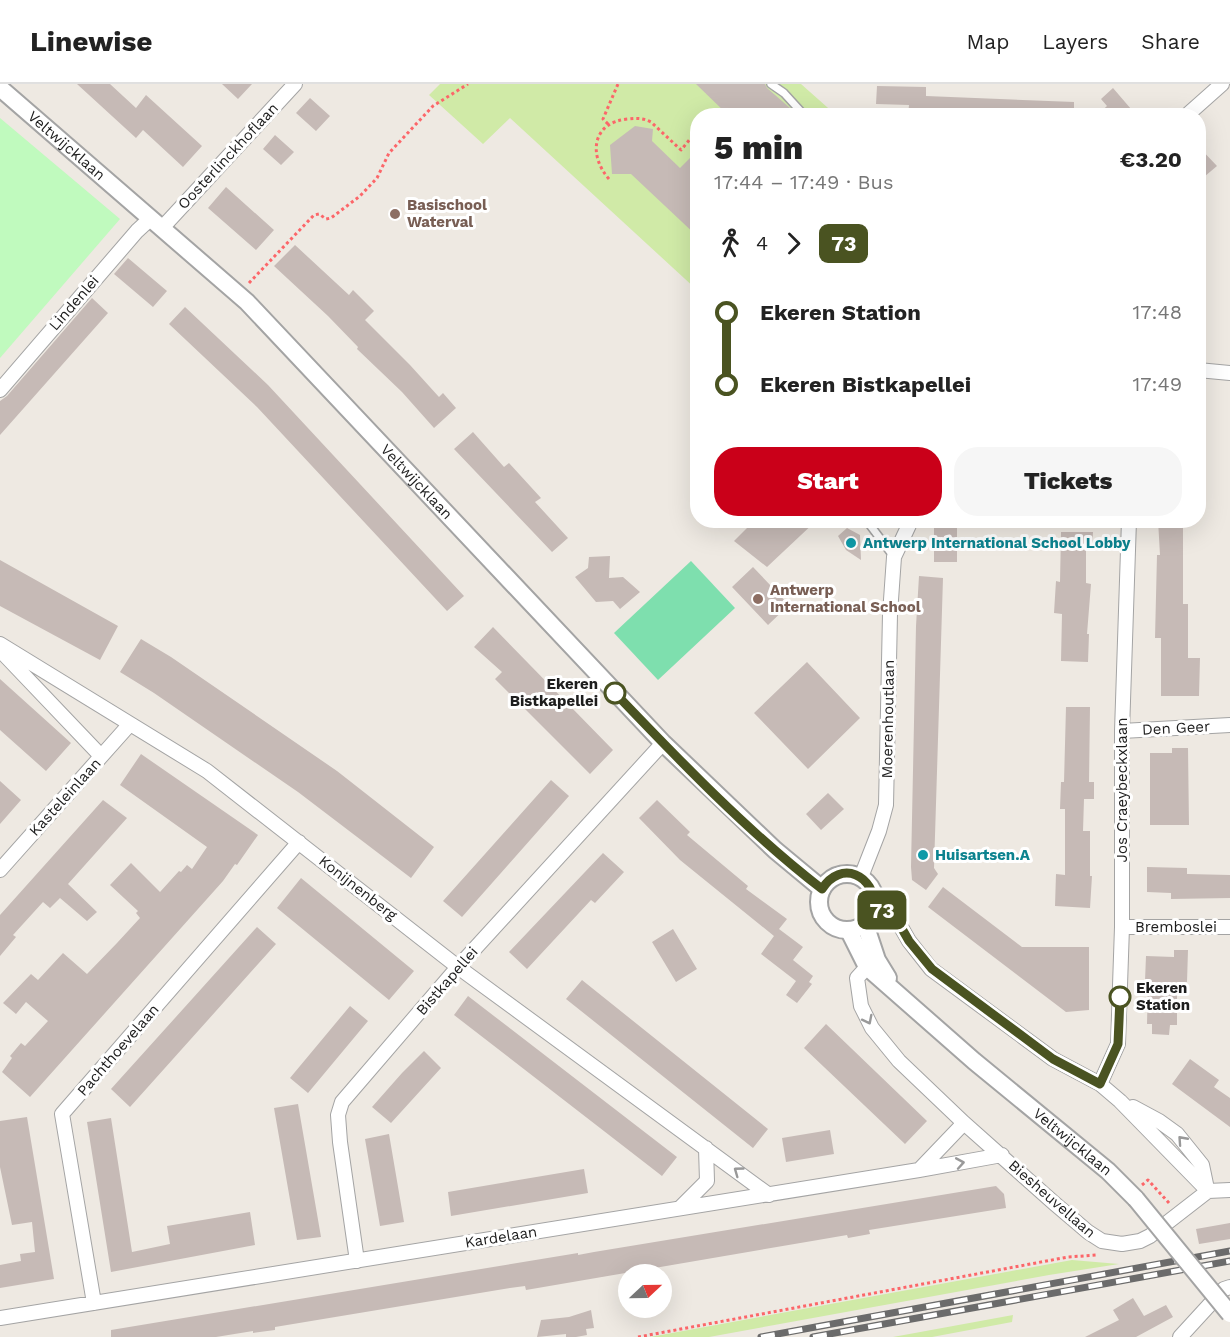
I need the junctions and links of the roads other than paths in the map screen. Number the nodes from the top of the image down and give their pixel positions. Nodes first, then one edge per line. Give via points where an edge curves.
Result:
1 (295, 84) edge
2 (771, 84) edge
3 (1222, 84) edge
4 (0, 88) edge
5 (798, 108) edge
6 (1195, 108) edge
7 (156, 223) junction
8 (1206, 371) edge
9 (1230, 373) edge
10 (0, 390) edge
11 (872, 528) edge
12 (908, 528) edge
13 (1129, 528) edge
14 (894, 557) junction
15 (0, 644) edge
16 (0, 650) edge
17 (130, 724) junction
18 (1230, 725) edge
19 (1122, 731) junction
20 (663, 743) junction
21 (101, 756) junction
22 (299, 842) junction
23 (0, 870) edge
24 (861, 877) junction
25 (822, 889) junction
26 (875, 908) junction
27 (866, 924) junction
28 (1122, 927) junction
29 (1230, 927) edge
30 (849, 931) junction
31 (458, 967) junction
32 (867, 967) junction
33 (894, 990) junction
34 (1100, 1084) junction
35 (964, 1123) junction
36 (706, 1148) junction
37 (1002, 1155) junction
38 (919, 1170) junction
39 (1230, 1190) edge
40 (1208, 1191) junction
41 (769, 1195) junction
42 (680, 1208) junction
43 (357, 1261) junction
44 (1230, 1287) edge
45 (94, 1303) junction
46 (1230, 1314) edge
47 (0, 1317) edge
48 (1180, 1337) edge

1 - 7 street, Oosterlinckhoflaan
2 - 5 lane
3 - 6 street
4 - 7 street, Veltwijcklaan
7 - 10 street, Lindenlei via 137,231
7 - 20 street, Veltwijcklaan via 239,295
8 - 9 street
11 - 14 lane
12 - 14 street, Moerenhoutlaan
13 - 19 street, Jos Craeybeckxlaan
14 - 24 street, Moerenhoutlaan via 886,805
15 - 17 street, Konijnenberg
16 - 21 street
17 - 21 street, Kasteleinlaan
17 - 22 street, Konijnenberg via 207,771
18 - 19 street, Den Geer
19 - 28 street, Jos Craeybeckxlaan
20 - 25 street, Veltwijcklaan via 775,850
20 - 31 street, Bistkapellei
21 - 23 street, Kasteleinlaan
22 - 31 street, Konijnenberg
22 - 45 street, Pachthoevelaan via 62,1114
24 - 25 street via 842,874 829,879
24 - 26 street via 871,887
25 - 30 street via 819,910 824,919 834,928
26 - 27 street
26 - 34 street via 897,920 932,969 1053,1059
27 - 30 street
27 - 33 street, Veltwijcklaan via 878,960
28 - 29 street, Bremboslei
28 - 34 street, Jos Craeybeckxlaan via 1118,1044
30 - 32 street, Veltwijcklaan
31 - 36 street, Konijnenberg
31 - 43 street, Bistkapellei via 342,1102 338,1115 340,1142
32 - 33 street, Veltwijcklaan
32 -> 35 street, Biesheuvellaan via 858,978 861,1006 872,1028 899,1061
33 - 46 street, Veltwijcklaan, bridge via 1108,1171 1136,1199
34 - 40 street via 1120,1101 1178,1134 1202,1165
35 - 37 street, Biesheuvellaan
35 - 38 street
41 -> 36 street, Konijnenberg
36 - 42 street via 707,1181
38 -> 37 street, Kardelaan
37 - 40 street, Biesheuvellaan via 1102,1241 1140,1241
38 - 41 street, Kardelaan
39 - 40 street
41 - 42 street, Kardelaan
42 - 43 street, Kardelaan
43 - 45 street, Kardelaan
44 - 48 street
45 - 47 street, Kardelaan

